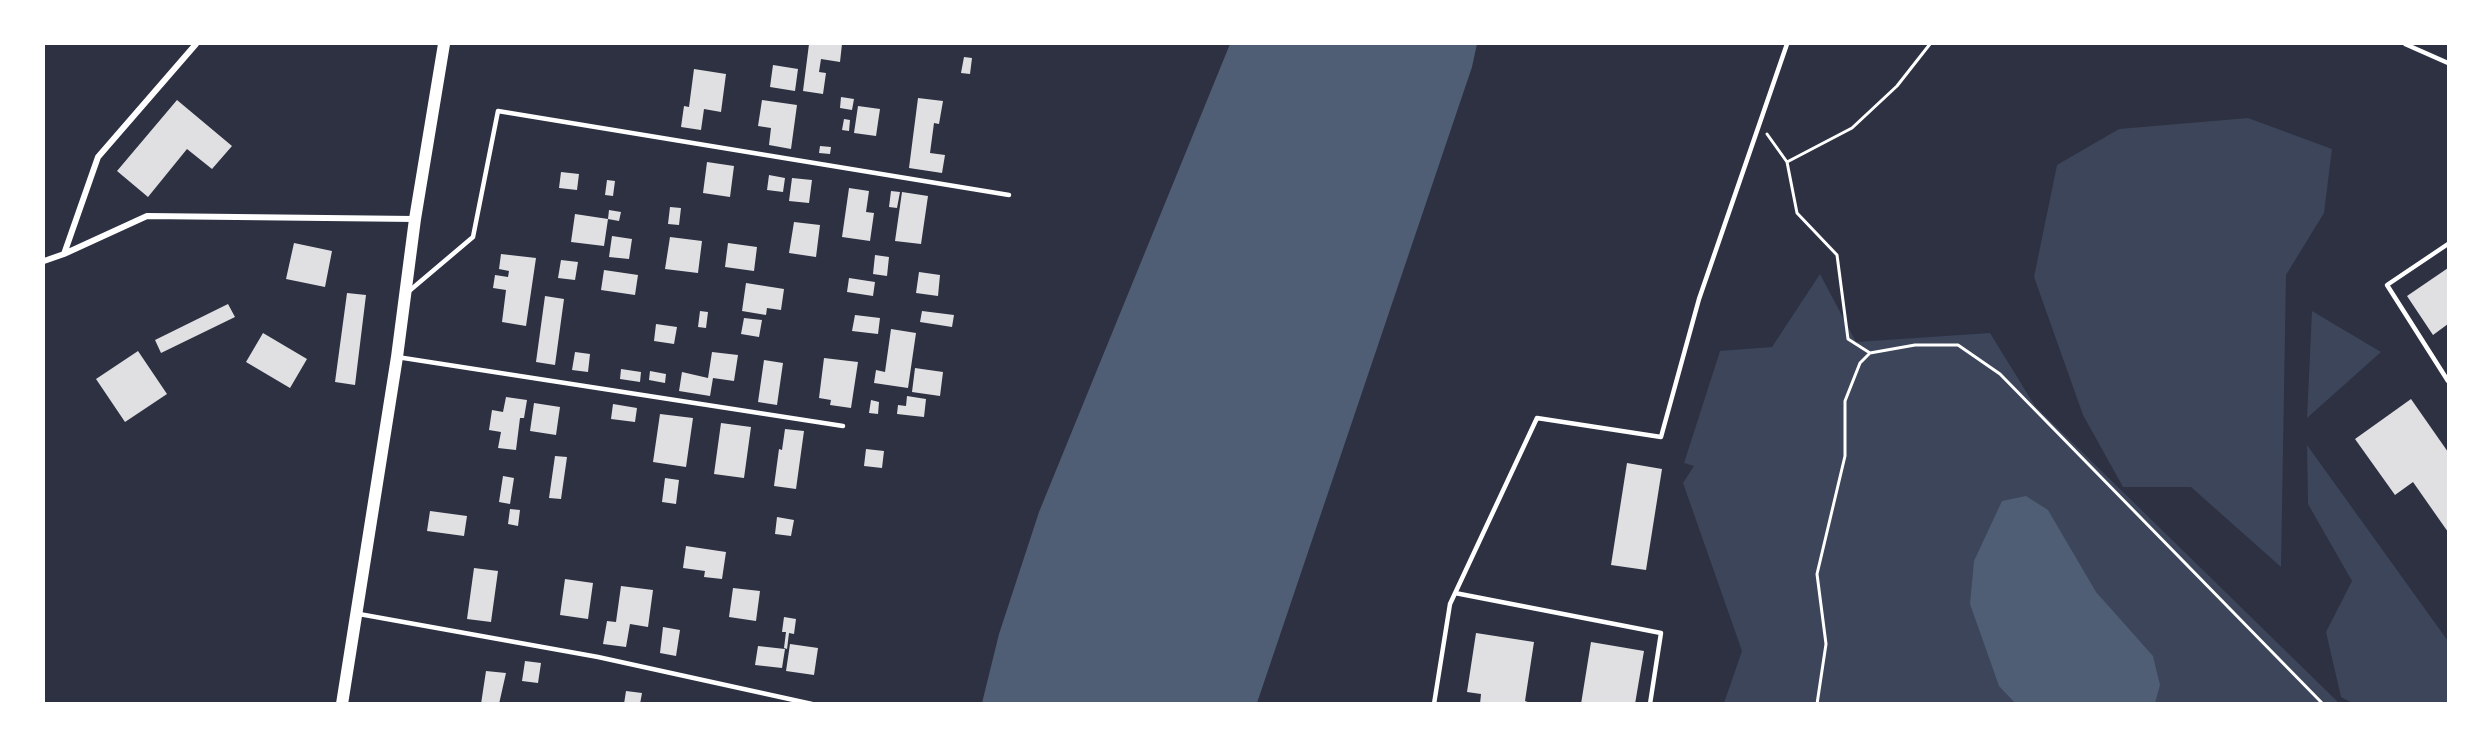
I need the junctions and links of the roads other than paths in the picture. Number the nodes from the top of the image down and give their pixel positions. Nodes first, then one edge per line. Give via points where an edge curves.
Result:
1 (196, 44) edge
2 (444, 44) edge
3 (1787, 44) edge
4 (2405, 44) edge
5 (2448, 63) edge
6 (1010, 195) dead end
7 (415, 219) junction
8 (2448, 244) edge
9 (64, 254) junction
10 (44, 261) edge
11 (406, 294) junction
12 (398, 357) junction
13 (2448, 381) edge
14 (843, 426) dead end
15 (1455, 593) junction
16 (356, 614) junction
17 (342, 704) edge
18 (812, 704) edge
19 (1434, 704) edge
20 (1650, 704) edge

1 - 9 street via 98,157
2 - 7 main road
3 - 15 lane via 1699,299 1661,437 1537,418
4 - 5 lane
6 - 11 lane via 498,111 473,237
7 - 9 street via 147,216
7 - 11 main road
8 - 13 lane via 2387,285
9 - 10 street
11 - 12 main road
12 - 14 lane
12 - 16 main road
15 - 19 lane
15 - 20 lane via 1661,633
16 - 17 main road
16 - 18 lane via 598,657

